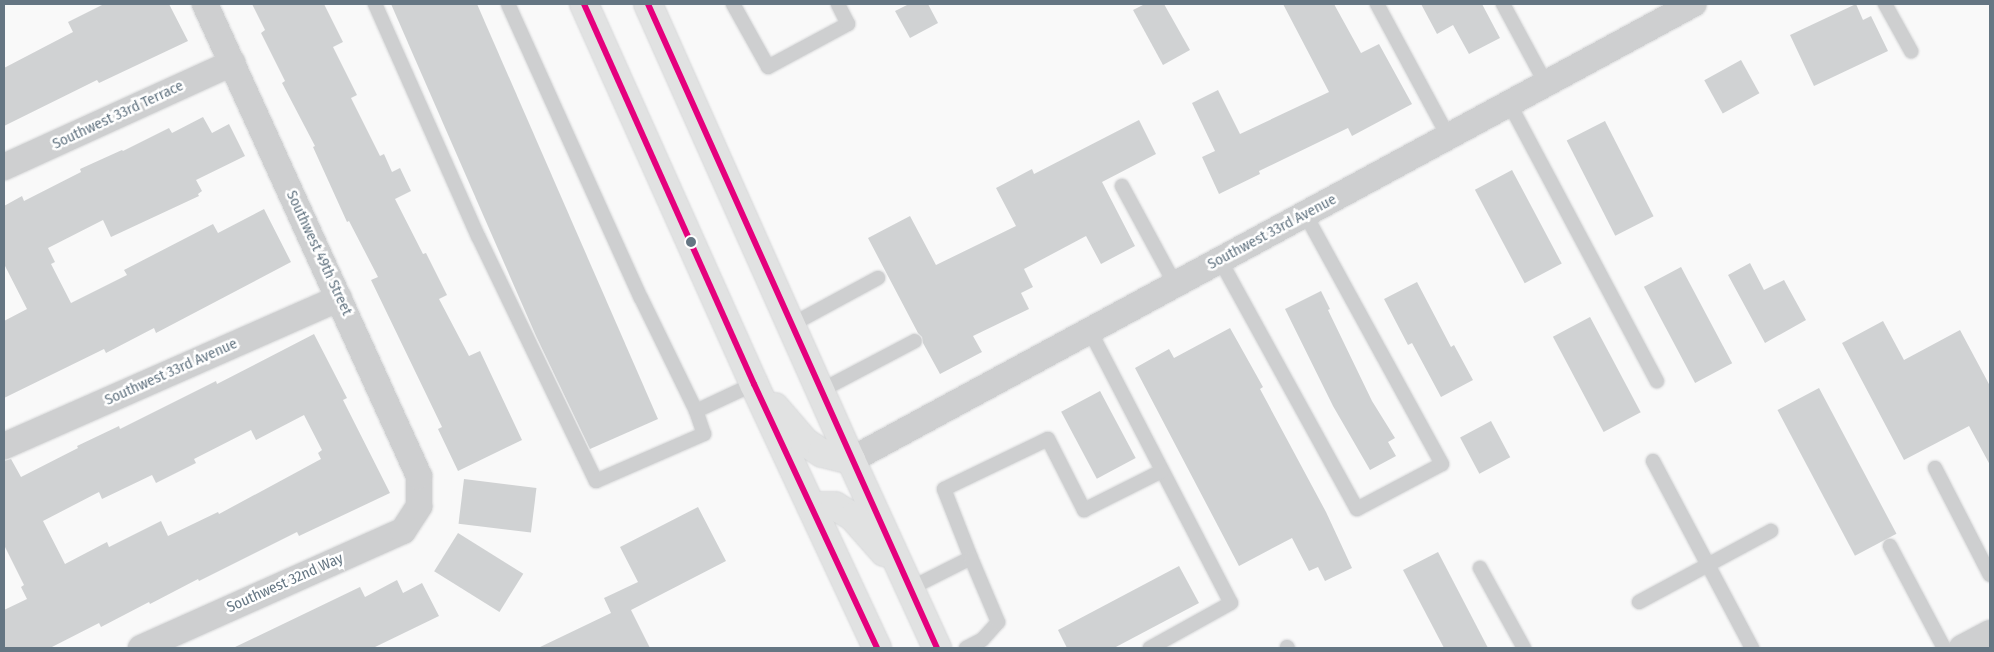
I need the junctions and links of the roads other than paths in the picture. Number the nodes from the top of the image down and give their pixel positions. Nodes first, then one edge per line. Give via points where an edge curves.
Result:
1 (205, 4) edge
2 (375, 4) edge
3 (508, 4) edge
4 (584, 4) edge
5 (648, 4) edge
6 (733, 4) edge
7 (838, 4) edge
8 (1377, 4) edge
9 (1503, 4) edge
10 (1885, 4) edge
11 (1690, 5) edge
12 (1911, 51) dead end
13 (232, 63) junction
14 (1546, 84) junction
15 (1509, 103) junction
16 (1448, 136) junction
17 (4, 167) edge
18 (1122, 186) dead end
19 (1305, 214) junction
20 (1220, 260) junction
21 (878, 278) dead end
22 (1175, 284) junction
23 (339, 298) junction
24 (791, 325) junction
25 (1090, 331) junction
26 (915, 342) dead end
27 (1657, 381) dead end
28 (754, 384) junction
29 (820, 391) junction
30 (696, 411) junction
31 (4, 446) edge
32 (851, 460) junction
33 (1654, 461) dead end
34 (1935, 468) dead end
35 (1162, 471) junction
36 (418, 506) joint
37 (811, 506) junction
38 (1771, 531) dead end
39 (1890, 546) dead end
40 (971, 558) junction
41 (1708, 565) junction
42 (1480, 568) dead end
43 (1990, 575) edge
44 (905, 580) junction
45 (1640, 602) dead end
46 (1990, 633) edge
47 (141, 648) edge
48 (877, 648) edge
49 (937, 648) edge
50 (966, 648) edge
51 (1150, 648) edge
52 (1524, 648) edge
53 (1752, 648) edge
54 (1944, 648) edge
55 (1962, 648) edge

1 - 13 street, Southwest 49th Street
2 - 30 lane via 478,236 596,481 704,434
3 - 30 lane via 641,298
4 - 28 main road
5 - 24 main road
6 - 7 lane via 768,67 848,24
8 - 16 lane
9 - 14 lane
10 - 12 lane
11 - 14 street, Southwest 33rd Avenue
13 - 17 street, Southwest 33rd Terrace
13 - 23 street, Southwest 49th Street
14 - 15 street, Southwest 33rd Avenue
15 - 16 street, Southwest 33rd Avenue
15 - 27 lane
16 - 19 street, Southwest 33rd Avenue
18 - 22 lane
19 - 20 street, Southwest 33rd Avenue
19 - 20 lane via 1442,464 1356,509
20 - 22 street, Southwest 33rd Avenue
21 - 24 lane
22 - 25 street, Southwest 33rd Avenue
23 - 31 street, Southwest 33rd Avenue
23 - 36 street, Southwest 49th Street via 419,476
24 - 29 main road
25 - 32 street, Southwest 33rd Avenue
25 - 35 lane
26 - 29 lane
28 - 30 lane
28 - 32 main road via 805,442 822,454
28 - 37 main road
29 - 32 main road
32 - 44 main road
33 - 41 lane
34 - 43 lane
35 - 40 lane via 1084,510 1048,439 944,489
35 - 51 lane via 1231,603
36 - 47 street, Southwest 32nd Way via 403,531
37 - 44 main road via 836,506 853,517
37 - 48 main road
38 - 41 lane
39 - 54 lane
40 - 44 lane
40 - 50 lane via 998,622 982,640
41 - 45 lane
41 - 53 lane
42 - 52 lane
44 - 49 main road
46 - 55 street

